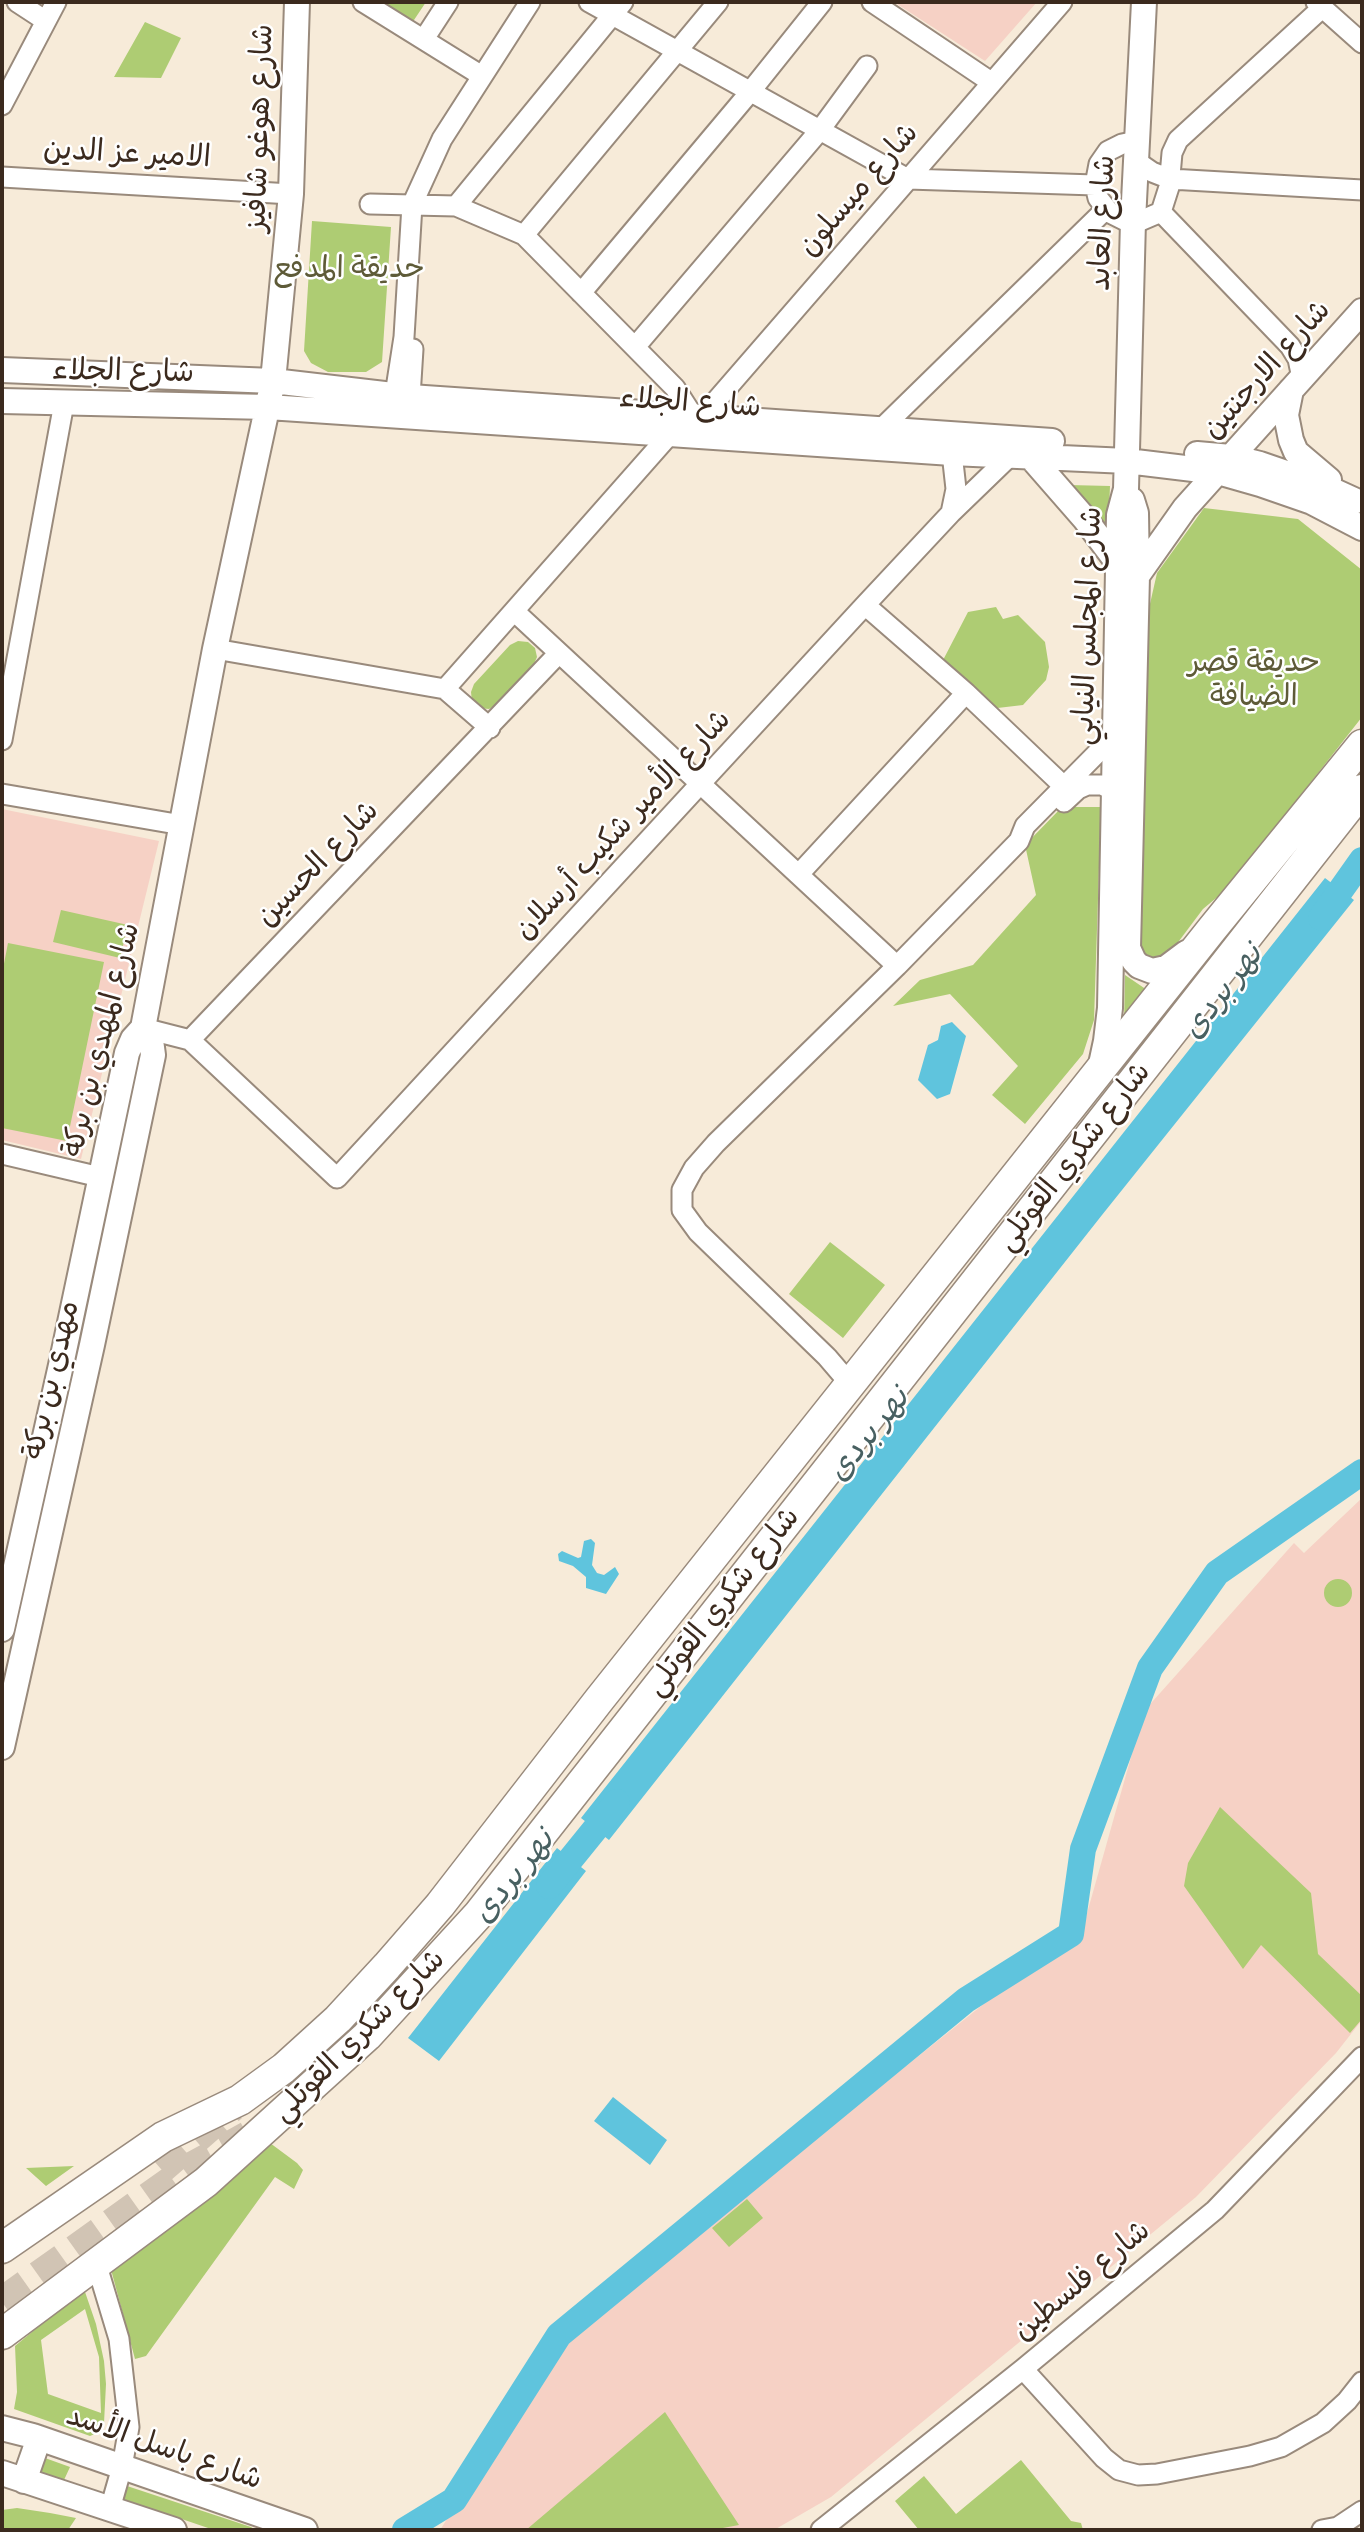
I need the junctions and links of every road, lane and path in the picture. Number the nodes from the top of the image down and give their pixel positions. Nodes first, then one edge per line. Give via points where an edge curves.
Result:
1 (18, 2) edge
2 (56, 2) edge
3 (297, 2) edge
4 (363, 2) edge
5 (448, 2) edge
6 (530, 2) edge
7 (589, 2) edge
8 (718, 2) edge
9 (822, 2) edge
10 (872, 2) edge
11 (1062, 2) edge
12 (1144, 2) edge
13 (1319, 5) edge
14 (618, 8) edge
15 (46, 21) junction
16 (424, 39) junction
17 (1362, 43) edge
18 (677, 51) junction
19 (867, 66) dead end
20 (482, 76) junction
21 (991, 82) junction
22 (750, 92) junction
23 (2, 105) edge
24 (820, 130) junction
25 (1137, 151) junction
26 (2, 177) edge
27 (908, 179) junction
28 (1170, 179) junction
29 (1095, 185) junction
30 (1362, 190) edge
31 (291, 194) junction
32 (370, 204) dead end
33 (417, 205) junction
34 (456, 206) junction
35 (1106, 209) junction
36 (1161, 212) junction
37 (1133, 221) junction
38 (524, 235) junction
39 (581, 293) junction
40 (1362, 311) edge
41 (635, 347) junction
42 (2, 370) edge
43 (274, 382) junction
44 (1296, 384) junction
45 (402, 396) junction
46 (2, 401) edge
47 (64, 403) junction
48 (268, 407) junction
49 (697, 416) junction
50 (881, 429) junction
51 (671, 433) junction
52 (953, 453) junction
53 (1128, 454) junction
54 (1020, 456) junction
55 (1224, 464) junction
56 (1126, 488) joint
57 (1359, 503) edge
58 (951, 513) junction
59 (1362, 528) edge
60 (1128, 570) junction
61 (865, 605) junction
62 (514, 611) junction
63 (215, 649) junction
64 (559, 653) junction
65 (445, 689) junction
66 (965, 693) junction
67 (490, 728) junction
68 (1115, 735) junction
69 (2, 740) edge
70 (1362, 745) edge
71 (701, 785) junction
72 (1067, 790) junction
73 (1362, 790) edge
74 (1114, 791) junction
75 (2, 794) edge
76 (182, 825) junction
77 (799, 874) junction
78 (1206, 938) junction
79 (897, 966) junction
80 (143, 1028) junction
81 (190, 1040) junction
82 (1098, 1074) junction
83 (2, 1154) edge
84 (100, 1177) junction
85 (67, 1337) junction
86 (92, 1345) junction
87 (61, 1365) junction
88 (86, 1373) junction
89 (845, 1379) junction
90 (2, 1626) edge
91 (2, 1747) edge
92 (1362, 2057) edge
93 (2, 2248) edge
94 (96, 2266) junction
95 (2, 2334) edge
96 (1023, 2369) junction
97 (1362, 2382) edge
98 (2, 2428) edge
99 (39, 2438) junction
100 (122, 2466) junction
101 (13, 2477) edge
102 (110, 2509) junction
103 (1362, 2511) edge
104 (271, 2525) edge
105 (1332, 2529) edge
106 (174, 2530) edge
107 (305, 2530) edge
108 (821, 2530) edge

1 - 15 street
2 - 15 street
3 - 31 main road, شارع هوغو شافيز
4 - 16 street
5 - 16 street
6 - 20 street
7 - 14 street
8 - 18 street
9 - 22 street
10 - 21 street
11 - 21 street, شارع ميسلون
12 - 25 main road, شارع العابد
13 - 17 street
13 - 28 street via 1178,140
14 - 18 street
14 - 34 street
15 - 23 street
16 - 20 street
18 - 22 street
18 - 38 street
19 - 24 street
20 - 33 street via 442,139
21 - 27 street, شارع ميسلون
22 - 24 street
22 - 39 street
24 - 27 street
24 - 41 street
25 - 28 street via 1152,173
25 - 29 street via 1122,144 1108,151 1099,164
25 - 37 main road, شارع العابد
26 - 31 street, الامير عز الدين
27 - 29 street
27 - 49 street, شارع ميسلون
28 - 30 street
28 - 36 street
29 - 35 street
31 - 43 main road, شارع هوغو شافيز
32 - 33 street
33 - 34 street
33 - 45 street
34 - 38 street
35 - 37 street
35 - 50 street
36 - 37 street
36 - 44 street via 1290,346 1298,359
37 - 53 main road, شارع العابد
38 - 39 street
39 - 41 street
40 - 44 main road, شارع الارجنتين
41 - 49 street
42 - 43 main road, شارع الجلاء
43 - 45 main road, شارع الجلاء
43 - 48 main road, شارع المهدي بن بركة
44 - 55 main road, شارع الارجنتين
44 - 57 main road via 1286,415 1296,452
45 - 49 main road, شارع الجلاء
46 - 47 main road, شارع الجلاء
47 - 48 main road, شارع الجلاء
47 - 69 street
48 - 51 main road, شارع الجلاء
48 - 63 main road, شارع المهدي بن بركة
49 - 50 main road, شارع الجلاء
50 - 53 main road, شارع الجلاء
51 - 52 main road, شارع الجلاء
51 - 62 street
52 - 54 main road, شارع الجلاء
52 - 58 street via 956,489
53 - 54 main road, شارع الجلاء
53 - 55 main road, شارع الجلاء
53 - 56 main road, شارع العابد
54 - 58 street, شارع الأمير شكيب أرسلان
54 - 60 main road via 1085,519
55 - 57 main road, شارع الجلاء via 1289,473
55 - 59 main road, شارع الجلاء
55 - 60 main road, شارع الارجنتين
56 - 60 main road, شارع المجلس النيابي via 1136,513
58 - 61 street, شارع الأمير شكيب أرسلان
60 - 68 main road, شارع المجلس النيابي
60 - 78 main road, شارع المجلس النيابي via 1128,948 1139,966 1153,971 1166,968
61 - 66 street
61 - 71 street, شارع الأمير شكيب أرسلان
62 - 64 street
62 - 65 street
63 - 65 street
63 - 76 main road, شارع المهدي بن بركة
64 - 67 street, شارع الحسين
64 - 71 street
65 - 67 street
66 - 72 street
66 - 77 street
67 - 81 street, شارع الحسين
68 - 72 street
68 - 74 main road, شارع المجلس النيابي
70 - 78 highway, شارع شكري القوتلي
71 - 77 street
71 - 81 street, شارع الأمير شكيب أرسلان via 337,1178
72 - 74 street via 1094,784
72 - 79 street via 1025,826 1019,841
73 - 94 highway, شارع شكري القوتلي via 478,1914 367,2036 206,2182
74 - 82 main road, شارع المجلس النيابي via 1110,1008
75 - 76 street
76 - 80 main road, شارع المهدي بن بركة
77 - 79 street
78 - 82 highway, شارع شكري القوتلي
79 - 89 street via 716,1143 682,1190 682,1210 698,1232
80 - 81 street
80 - 84 main road, شارع المهدي بن بركة via 127,1053
80 - 86 main road, مهدي بن بركة via 153,1055
82 - 89 highway, شارع شكري القوتلي
83 - 84 street
84 - 85 main road, شارع المهدي بن بركة
85 - 86 main road via 80,1337
85 - 87 main road, شارع المهدي بن بركة
86 - 88 main road, مهدي بن بركة
87 - 88 main road via 72,1373
87 - 90 main road, شارع المهدي بن بركة
88 - 91 main road, مهدي بن بركة
89 - 93 highway, شارع شكري القوتلي via 440,1905 338,2019 240,2100 163,2137
92 - 96 street, شارع فلسطين via 1215,2210
94 - 95 highway, شارع شكري القوتلي
94 - 100 street via 119,2339 129,2427
96 - 97 street via 1111,2465 1138,2475 1281,2447 1323,2423
96 - 108 street, شارع فلسطين
98 - 99 main road, شارع باسل الأسد
99 - 100 main road, شارع باسل الأسد
99 - 101 main road
100 - 102 street
100 - 104 main road, شارع باسل الأسد
101 - 102 main road
102 - 106 main road
103 - 105 street
104 - 107 main road, شارع باسل الأسد

